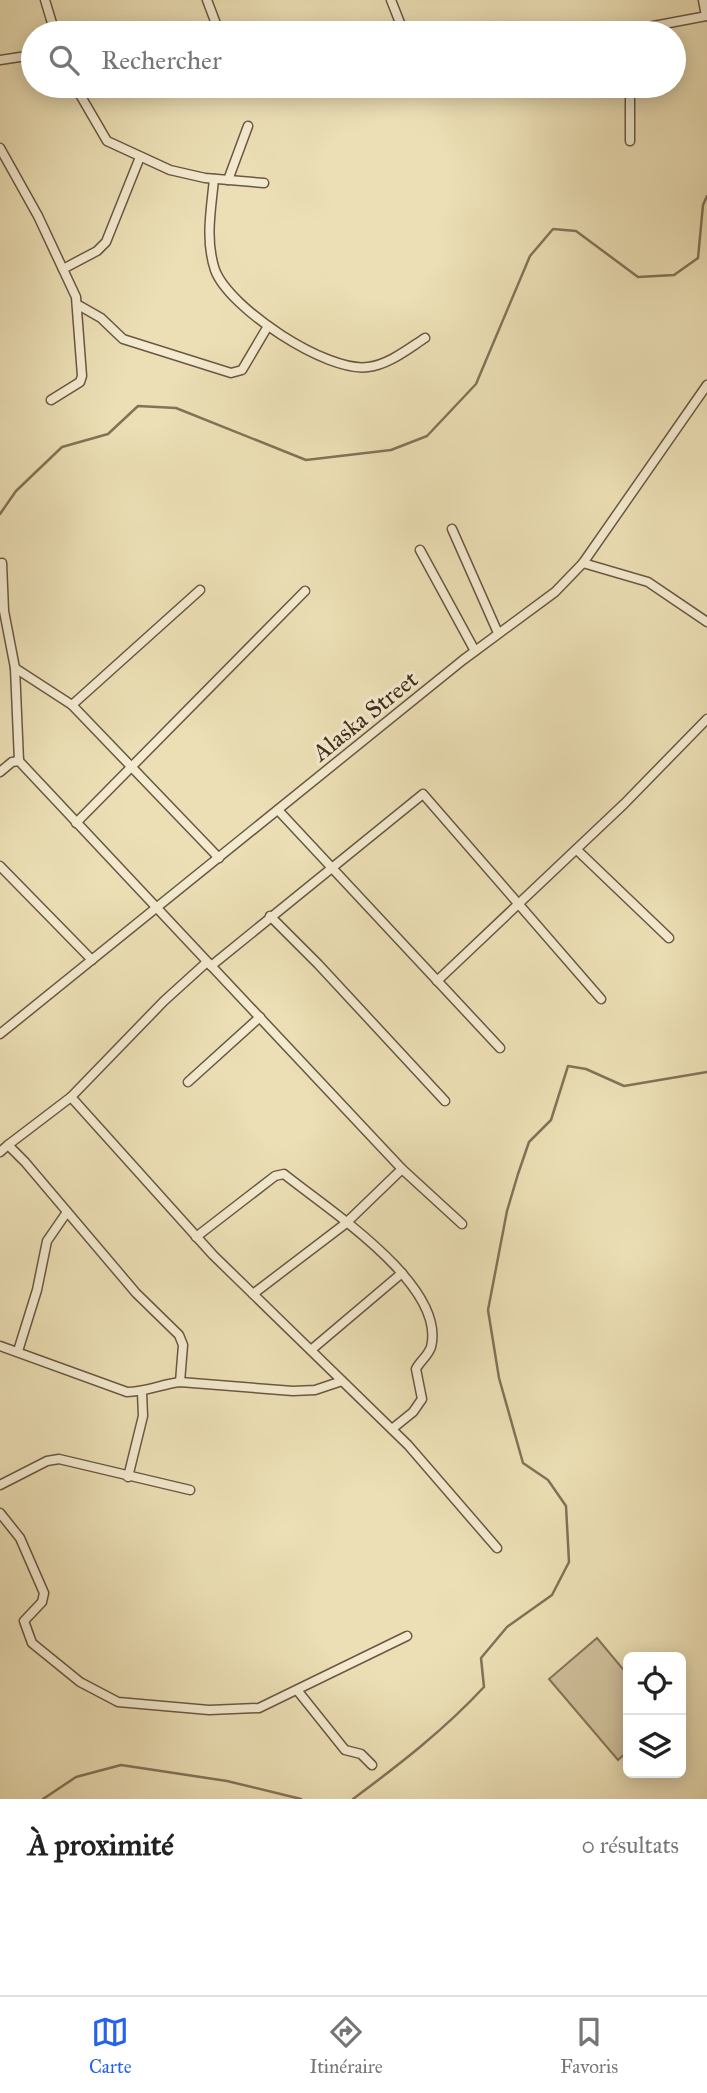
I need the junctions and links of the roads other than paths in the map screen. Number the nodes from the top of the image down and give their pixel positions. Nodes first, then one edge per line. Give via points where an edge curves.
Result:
1 (44, 0) edge
2 (207, 0) edge
3 (390, 0) edge
4 (703, 0) edge
5 (707, 16) edge
6 (51, 21) edge
7 (215, 21) edge
8 (399, 21) edge
9 (683, 21) edge
10 (21, 57) edge
11 (0, 60) edge
12 (81, 98) edge
13 (630, 98) edge
14 (248, 126) dead end
15 (630, 141) dead end
16 (0, 148) edge
17 (140, 157) junction
18 (214, 179) junction
19 (228, 180) junction
20 (264, 183) dead end
21 (63, 269) junction
22 (80, 306) junction
23 (268, 326) junction
24 (425, 338) dead end
25 (707, 385) edge
26 (51, 400) dead end
27 (452, 529) dead end
28 (420, 550) dead end
29 (2, 563) edge
30 (583, 563) junction
31 (200, 590) dead end
32 (305, 591) dead end
33 (3, 621) edge
34 (707, 622) edge
35 (498, 633) junction
36 (475, 652) junction
37 (15, 667) junction
38 (72, 705) junction
39 (707, 719) edge
40 (19, 761) junction
41 (133, 765) junction
42 (0, 772) edge
43 (278, 810) junction
44 (76, 823) junction
45 (577, 849) junction
46 (219, 858) junction
47 (0, 866) edge
48 (331, 869) junction
49 (519, 902) junction
50 (156, 908) junction
51 (270, 916) junction
52 (669, 938) dead end
53 (92, 960) junction
54 (209, 964) junction
55 (436, 981) junction
56 (601, 999) dead end
57 (260, 1017) junction
58 (0, 1034) edge
59 (500, 1048) dead end
60 (188, 1082) dead end
61 (71, 1097) junction
62 (444, 1101) dead end
63 (8, 1145) junction
64 (0, 1152) edge
65 (402, 1169) junction
66 (67, 1212) junction
67 (345, 1224) junction
68 (462, 1224) dead end
69 (196, 1237) junction
70 (402, 1273) junction
71 (253, 1294) junction
72 (0, 1346) edge
73 (311, 1350) junction
74 (18, 1351) junction
75 (342, 1381) junction
76 (180, 1382) junction
77 (142, 1392) junction
78 (392, 1429) junction
79 (128, 1477) junction
80 (0, 1485) edge
81 (190, 1490) dead end
82 (0, 1513) edge
83 (496, 1548) dead end
84 (407, 1636) dead end
85 (297, 1690) junction
86 (373, 1765) dead end

1 - 6 street
2 - 7 street
3 - 8 street
4 - 5 street
5 - 9 street
10 - 11 street
12 - 17 street via 103,138
13 - 15 street
14 - 19 street
16 - 21 street
17 - 18 street via 170,170
17 - 21 street via 106,242
18 - 19 street
18 - 23 street via 208,234 215,270 222,284
19 - 20 street
21 - 22 street
22 - 23 street via 123,339 232,373 242,370
22 - 26 street via 82,376
23 - 24 street via 294,343 361,368 389,360
25 - 30 street, Alaska Street
27 - 35 street
28 - 36 street
29 - 33 street
30 - 34 street via 648,582
30 - 35 street, Alaska Street via 555,592
31 - 38 street
32 - 41 street
33 - 37 street
35 - 36 street, Alaska Street
36 - 43 street, Alaska Street
37 - 38 street
37 - 40 street
38 - 41 street
39 - 45 street
40 - 42 street
40 - 44 street
41 - 44 street
41 - 46 street
43 - 46 street, Alaska Street
43 - 48 street
44 - 50 street
45 - 49 street
45 - 52 street
46 - 50 street, Alaska Street
47 - 53 street
48 - 49 street via 424,794
48 - 51 street
48 - 55 street
49 - 55 street
49 - 56 street
50 - 53 street, Alaska Street
50 - 54 street
51 - 54 street
51 - 62 street
53 - 58 street, Alaska Street
54 - 57 street
54 - 61 street via 154,1011
55 - 59 street
57 - 60 street
57 - 65 street
61 - 63 street
61 - 69 street
63 - 64 street
63 - 66 street
65 - 67 street
65 - 68 street
66 - 74 street via 47,1241
66 - 76 street via 136,1293 179,1335 183,1345
67 - 69 street via 279,1174
67 - 70 street
67 - 71 street
69 - 71 street
70 - 73 street
70 - 78 street via 427,1308 431,1346 416,1369 422,1399
71 - 73 street
72 - 74 street
73 - 75 street
74 - 77 street via 114,1388
75 - 76 street via 293,1391
75 - 78 street
76 - 77 street
77 - 79 street via 144,1416
78 - 83 street
79 - 80 street via 59,1459
79 - 81 street
82 - 85 street via 20,1538 44,1594 24,1621 25,1630 32,1643 80,1682 118,1702 209,1710 259,1708
84 - 85 street
85 - 86 street via 345,1750 361,1754

